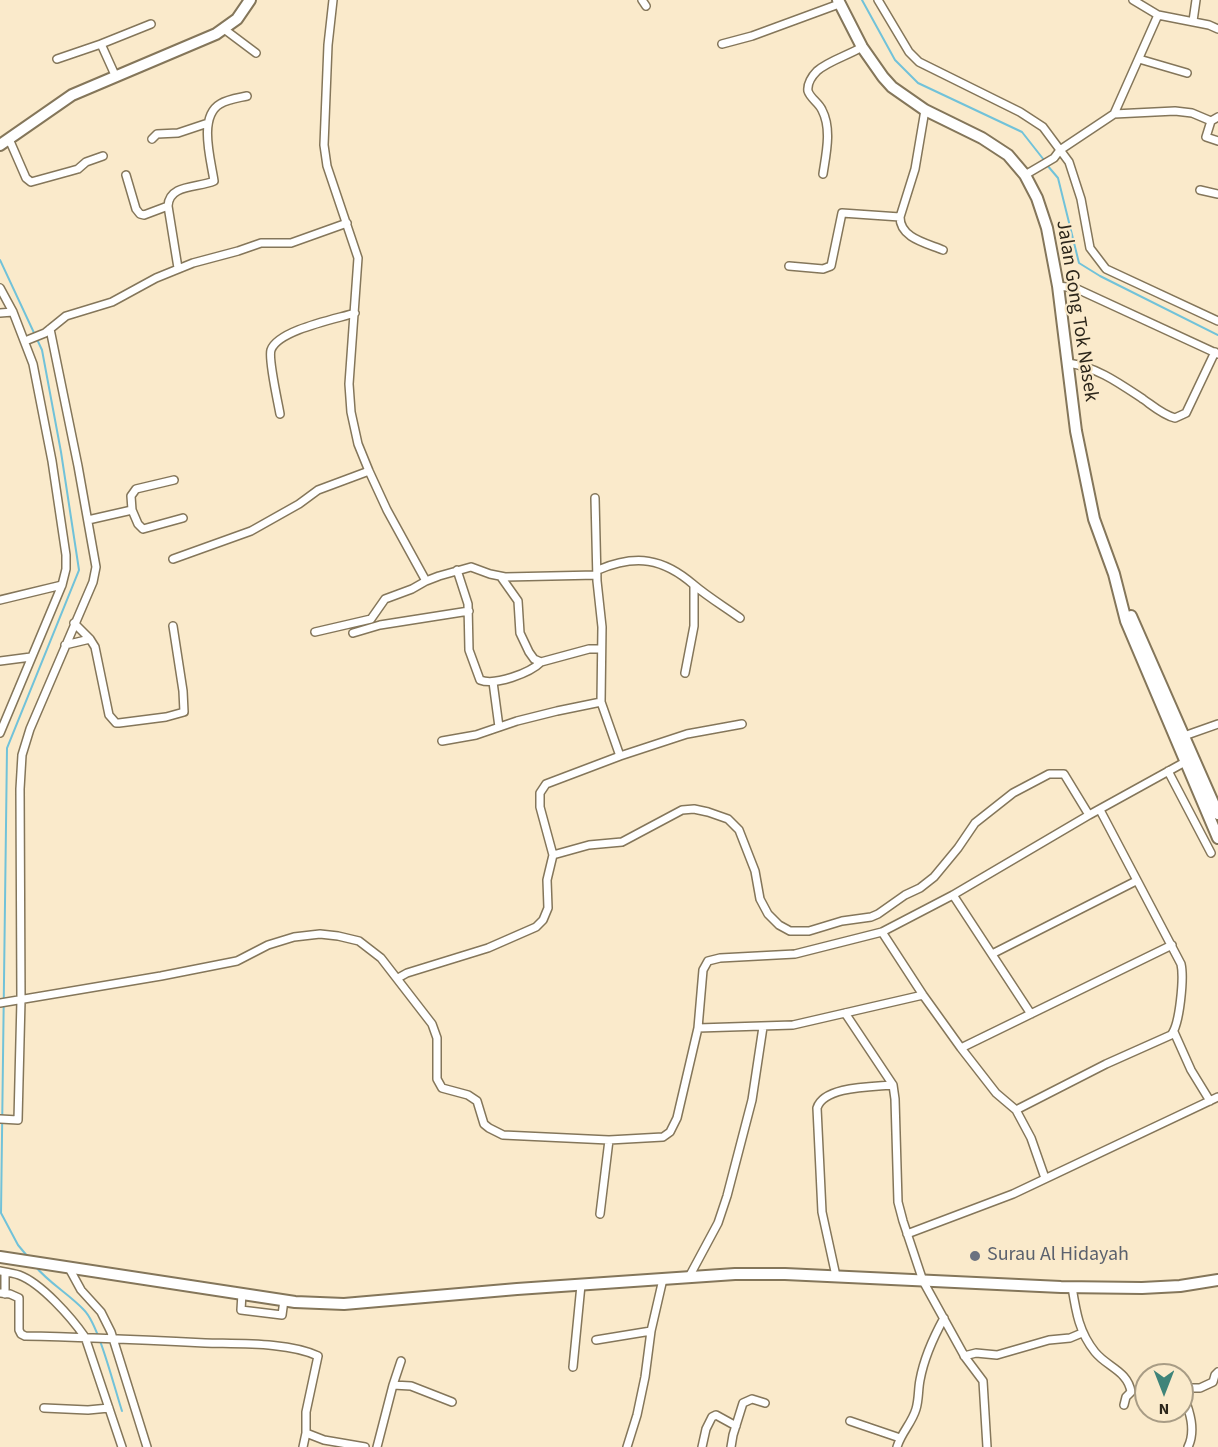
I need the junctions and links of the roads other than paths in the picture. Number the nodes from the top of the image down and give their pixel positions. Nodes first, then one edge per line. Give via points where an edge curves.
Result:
1 (333, 0) edge
2 (878, 0) edge
3 (1133, 0) edge
4 (1196, 0) edge
5 (246, 1) edge
6 (838, 2) edge
7 (1158, 15) junction
8 (1193, 21) junction
9 (151, 24) dead end
10 (224, 29) junction
11 (1218, 29) edge
12 (102, 44) junction
13 (722, 44) dead end
14 (862, 47) junction
15 (256, 53) dead end
16 (57, 59) dead end
17 (1139, 59) junction
18 (1187, 72) dead end
19 (115, 75) junction
20 (248, 96) dead end
21 (925, 110) junction
22 (1114, 114) junction
23 (1218, 117) edge
24 (1211, 121) junction
25 (208, 123) junction
26 (152, 139) dead end
27 (1218, 141) edge
28 (4, 142) edge
29 (1060, 150) junction
30 (103, 156) dead end
31 (823, 174) dead end
32 (126, 175) dead end
33 (1025, 175) junction
34 (1200, 190) dead end
35 (1218, 194) edge
36 (168, 206) junction
37 (900, 217) junction
38 (347, 223) junction
39 (943, 250) dead end
40 (789, 266) dead end
41 (178, 268) junction
42 (1058, 286) junction
43 (0, 288) edge
44 (13, 312) junction
45 (0, 313) edge
46 (355, 313) junction
47 (1218, 321) edge
48 (48, 331) junction
49 (27, 341) junction
50 (1216, 353) edge
51 (1068, 363) junction
52 (280, 414) dead end
53 (369, 471) junction
54 (174, 480) dead end
55 (595, 498) dead end
56 (132, 510) junction
57 (183, 518) dead end
58 (88, 520) junction
59 (173, 560) dead end
60 (457, 570) junction
61 (597, 572) junction
62 (501, 577) junction
63 (426, 581) junction
64 (62, 585) junction
65 (694, 585) junction
66 (0, 600) edge
67 (1123, 606) junction
68 (469, 611) junction
69 (740, 618) dead end
70 (74, 623) junction
71 (173, 626) dead end
72 (315, 632) dead end
73 (352, 633) dead end
74 (90, 639) junction
75 (65, 645) junction
76 (601, 649) junction
77 (31, 657) junction
78 (0, 661) edge
79 (541, 662) junction
80 (685, 674) dead end
81 (493, 682) junction
82 (601, 702) junction
83 (742, 724) dead end
84 (1218, 724) edge
85 (499, 727) junction
86 (0, 733) edge
87 (1184, 736) junction
88 (442, 741) dead end
89 (1188, 747) junction
90 (620, 756) junction
91 (1185, 762) junction
92 (1197, 769) junction
93 (1168, 771) junction
94 (1218, 788) edge
95 (1206, 789) junction
96 (1100, 810) junction
97 (1218, 814) edge
98 (1089, 815) junction
99 (1218, 838) edge
100 (1211, 853) dead end
101 (553, 855) junction
102 (1136, 881) junction
103 (953, 895) junction
104 (882, 932) junction
105 (1172, 945) junction
106 (992, 954) junction
107 (398, 978) junction
108 (923, 995) junction
109 (21, 1000) junction
110 (0, 1003) edge
111 (845, 1013) junction
112 (1031, 1014) junction
113 (763, 1027) junction
114 (698, 1028) junction
115 (1174, 1032) junction
116 (961, 1048) junction
117 (893, 1085) junction
118 (1218, 1097) edge
119 (1210, 1101) junction
120 (1016, 1110) junction
121 (0, 1119) edge
122 (609, 1140) junction
123 (1045, 1178) junction
124 (600, 1214) dead end
125 (907, 1234) junction
126 (0, 1257) edge
127 (69, 1268) junction
128 (3, 1272) edge
129 (836, 1276) junction
130 (689, 1278) junction
131 (663, 1279) junction
132 (1218, 1280) edge
133 (922, 1281) junction
134 (581, 1285) junction
135 (1072, 1287) junction
136 (242, 1293) junction
137 (3, 1294) edge
138 (284, 1300) junction
139 (944, 1318) junction
140 (651, 1331) junction
141 (1082, 1333) junction
142 (87, 1337) junction
143 (112, 1339) junction
144 (596, 1340) dead end
145 (964, 1356) junction
146 (401, 1361) dead end
147 (573, 1367) dead end
148 (1218, 1372) edge
149 (393, 1385) junction
150 (1194, 1388) edge
151 (452, 1402) dead end
152 (765, 1403) dead end
153 (1124, 1405) dead end
154 (44, 1408) dead end
155 (109, 1408) junction
156 (850, 1421) dead end
157 (1191, 1423) edge
158 (736, 1425) junction
159 (306, 1432) junction
160 (900, 1438) junction
161 (122, 1447) edge
162 (147, 1447) edge
163 (303, 1447) edge
164 (364, 1447) edge
165 (377, 1447) edge
166 (627, 1447) edge
167 (702, 1447) edge
168 (731, 1447) edge
169 (897, 1447) edge
170 (987, 1447) edge
171 (1188, 1447) edge

1 - 38 street via 324,146
2 - 29 street via 919,62 1033,120
3 - 7 street
4 - 8 street
5 - 10 main road via 237,19
6 - 13 street
6 - 14 main road, Jalan Gong Tok Nasek
7 - 8 street
7 - 17 street
8 - 11 street
9 - 12 street
10 - 15 street
10 - 19 main road
12 - 16 street
12 - 19 street
14 - 21 main road, Jalan Gong Tok Nasek via 892,87
14 - 31 street via 824,66 809,83 810,94 821,107 826,123
17 - 18 street
17 - 22 street
19 - 28 main road via 72,94
20 - 25 street via 221,103 212,111
21 - 33 main road, Jalan Gong Tok Nasek via 998,148
21 - 37 street via 915,169
22 - 24 street via 1175,111
22 - 29 street
23 - 24 street
24 - 27 street via 1206,137
25 - 26 street via 178,134 157,134
25 - 36 street via 214,181 173,193
28 - 30 street via 31,182 78,169
29 - 33 street via 1054,158
29 - 47 street via 1077,182 1090,248 1099,261 1114,274
32 - 36 street via 140,214
33 - 42 main road, Jalan Gong Tok Nasek via 1042,210
34 - 35 street
36 - 41 street
37 - 39 street via 902,229 908,235
37 - 40 street via 842,213 831,266
38 - 41 street via 291,243 261,243
38 - 46 street via 358,258
41 - 48 street via 112,302 66,316
42 - 50 street via 1075,288
42 - 51 main road, Jalan Gong Tok Nasek
43 - 44 street
44 - 45 street
44 - 49 street
46 - 52 street via 291,333 273,346 270,357
46 - 53 street via 350,396 358,444
48 - 49 street
48 - 58 street
49 - 64 street via 65,543
50 - 51 street via 1186,413 1175,418 1095,369
51 - 67 main road, Jalan Gong Tok Nasek via 1089,500
53 - 59 street via 318,490 251,531
53 - 63 street
54 - 56 street via 136,489 131,496
55 - 61 street
56 - 57 street via 143,529
56 - 58 street
58 - 70 street via 95,576
60 - 62 street via 475,567
60 - 63 street
60 - 68 street
61 - 62 street
61 - 65 street via 626,561 654,562 671,568
61 - 76 street
62 - 79 street via 518,601 520,633 534,659
63 - 72 street via 385,599 371,619
64 - 66 street
64 - 77 street
65 - 69 street
65 - 80 street via 694,626
67 - 87 main road, Jalan Gong Tok Nasek via 1133,619
67 - 91 main road, Jalan Gong Tok Nasek
68 - 73 street
68 - 81 street via 471,658 480,680
70 - 74 street
70 - 75 street
71 - 74 street via 185,709 182,714 166,717 119,723 110,718
74 - 75 street
75 - 109 street via 22,755
76 - 79 street
76 - 82 street
77 - 78 street
77 - 86 street
79 - 81 street via 533,669
81 - 85 street
82 - 85 street
82 - 90 street
83 - 90 street via 687,734
84 - 87 street
85 - 88 street
87 - 89 main road, Jalan Gong Tok Nasek
89 - 91 main road
89 - 92 main road, Jalan Gong Tok Nasek
90 - 101 street via 543,787 540,807
91 - 92 main road
91 - 93 street
91 - 99 main road, Jalan Gong Tok Nasek
92 - 95 main road, Jalan Gong Tok Nasek
93 - 96 street
93 - 100 street
94 - 95 street
95 - 97 main road, Jalan Gong Tok Nasek
96 - 98 street
96 - 102 street
98 - 101 street via 1064,774 1049,774 1019,788 975,822 945,866 920,888 875,917 842,921 805,932 786,929 768,914 739,830 731,820 708,812 682,810 622,842 589,845
98 - 103 street
101 - 107 street via 547,880 546,915 536,927 470,955
102 - 105 street
102 - 106 street
103 - 104 street
103 - 106 street
104 - 108 street
104 - 114 street via 795,954 708,961 703,970
105 - 112 street
105 - 115 street via 1182,973
106 - 112 street
107 - 109 street via 359,941 307,935 268,945 237,961
107 - 122 street via 435,1030 439,1085 477,1101 489,1128 512,1137
108 - 111 street
108 - 116 street
109 - 110 street
109 - 121 street via 18,1120
111 - 113 street
111 - 117 street
112 - 116 street
113 - 114 street
113 - 130 street via 752,1100 727,1196 718,1223
114 - 122 street via 677,1118 667,1135
115 - 119 street
115 - 120 street
116 - 120 street via 996,1093
117 - 125 street via 898,1202
117 - 129 street via 834,1092 817,1108 822,1212
118 - 119 street
119 - 123 street
120 - 123 street
122 - 124 street
123 - 125 street
125 - 133 street
126 - 127 main road
127 - 136 main road
127 - 143 street via 81,1290 101,1312
128 - 137 street
128 - 142 street via 19,1275 37,1286
129 - 130 main road via 760,1274
129 - 133 main road
130 - 131 main road
131 - 134 main road
131 - 140 street
132 - 135 main road via 1161,1288
133 - 135 main road
133 - 139 street
134 - 138 main road via 344,1304
134 - 147 street
135 - 141 street
136 - 138 main road
136 - 138 street via 241,1310 282,1315
137 - 142 street via 20,1300 22,1335
139 - 145 street
139 - 160 street via 923,1365 914,1414
140 - 144 street
140 - 166 street via 645,1377
141 - 145 street via 997,1355
141 - 153 street via 1096,1353 1128,1381 1131,1392
142 - 143 street
142 - 155 street
143 - 159 street via 306,1350 318,1356
143 - 162 street
145 - 170 street via 985,1386
146 - 149 street
148 - 150 street via 1213,1382
149 - 151 street via 411,1386
149 - 165 street
152 - 158 street via 745,1401
154 - 155 street
155 - 161 street
156 - 160 street
157 - 171 street
158 - 167 street via 712,1416
158 - 168 street
159 - 163 street
159 - 164 street via 324,1440
160 - 169 street

